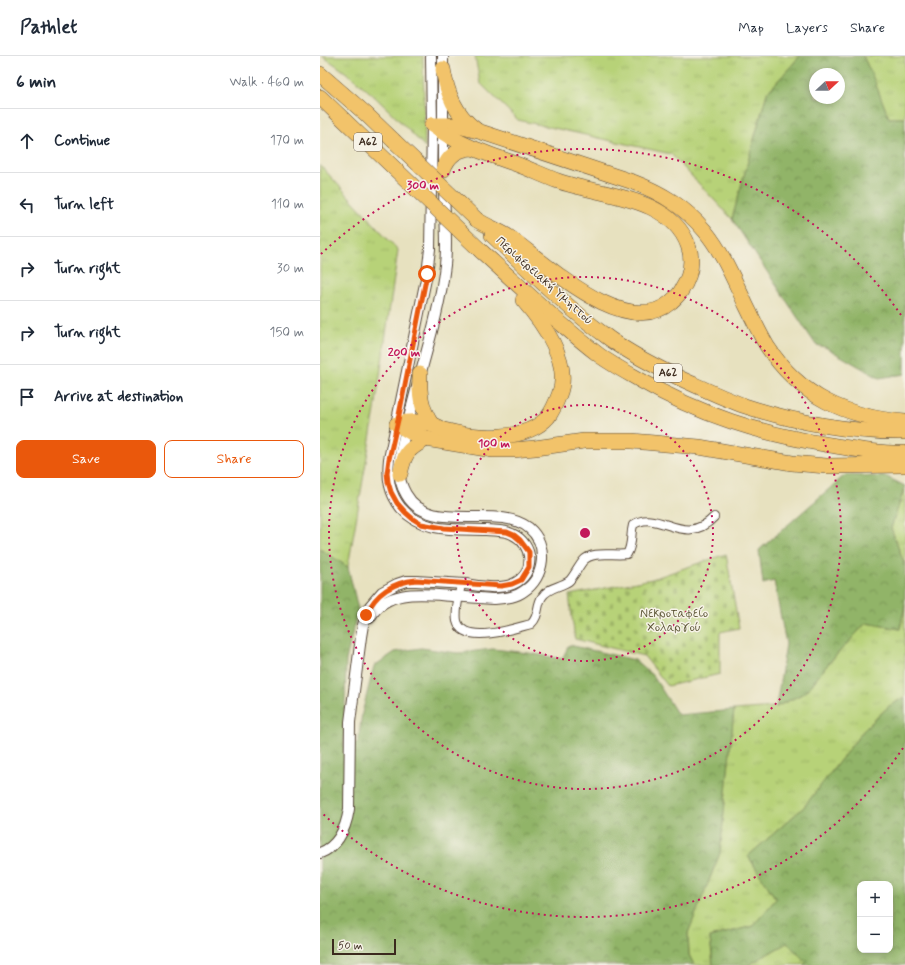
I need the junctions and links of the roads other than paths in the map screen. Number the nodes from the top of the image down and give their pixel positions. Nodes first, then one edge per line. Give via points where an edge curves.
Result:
1 (431, 56) edge
2 (443, 62) edge
3 (320, 74) edge
4 (320, 97) edge
5 (440, 128) junction
6 (478, 131) junction
7 (472, 148) junction
8 (443, 170) junction
9 (477, 220) junction
10 (481, 251) junction
11 (420, 374) junction
12 (905, 422) edge
13 (404, 425) junction
14 (432, 425) junction
15 (905, 432) edge
16 (426, 439) junction
17 (905, 453) edge
18 (905, 465) edge
19 (400, 474) junction
20 (714, 517) dead end
21 (461, 584) junction
22 (459, 596) junction
23 (357, 673) junction
24 (320, 853) edge

1 - 5 street
2 - 5 street
2 - 6 highway via 446,83 456,108
3 - 9 highway, Περιφερειακή Υμηττού / Α62, bridge via 366,114
4 - 10 highway, Περιφερειακή Υμηττού / Α62, bridge
5 - 6 highway via 463,126
5 - 7 highway
5 - 8 street
5 - 13 street via 427,274
6 - 12 highway via 633,182 674,202 705,230 718,249 768,346 794,378 807,390 841,408 859,415
7 - 8 highway via 457,151 450,156
7 - 9 highway via 559,181 647,205 680,229 690,250 690,272 679,295 666,305 642,313 629,311 585,294 507,236
8 - 11 street via 445,265
9 - 15 highway, Περιφερειακή Υμηττού / Α62 via 550,290 584,318 610,339 664,372 744,406 773,414 835,427
10 - 14 highway via 550,337 560,365 560,393 547,417 522,433 506,436 468,435
10 - 17 highway, Περιφερειακή Υμηττού / Α62 via 532,299 600,356 659,391 719,418 756,430 837,447
11 - 13 street
11 - 14 highway via 422,404
13 - 14 highway
13 - 16 highway
13 - 19 street
13 - 21 street via 387,473 391,492 405,512 417,522 431,527 507,532 520,540 529,552 529,567 521,580 501,586
16 - 18 highway via 493,450 584,441 632,441 699,447 792,463 826,466
16 - 19 highway via 406,452
19 - 22 street via 406,495 422,511 447,516 511,520 529,529 541,546 542,557 538,576 524,592 504,598
20 - 22 street via 707,524 689,530 647,520 638,521 633,525 631,548 627,554 605,553 585,559 569,581 542,596 536,620 531,624 482,635 470,634 463,631 458,623 456,615
21 - 22 street
21 - 23 street via 406,581 382,592 366,615
22 - 23 street via 412,594 399,596 378,607 368,624
23 - 24 street via 350,722 347,823 343,833 329,849

